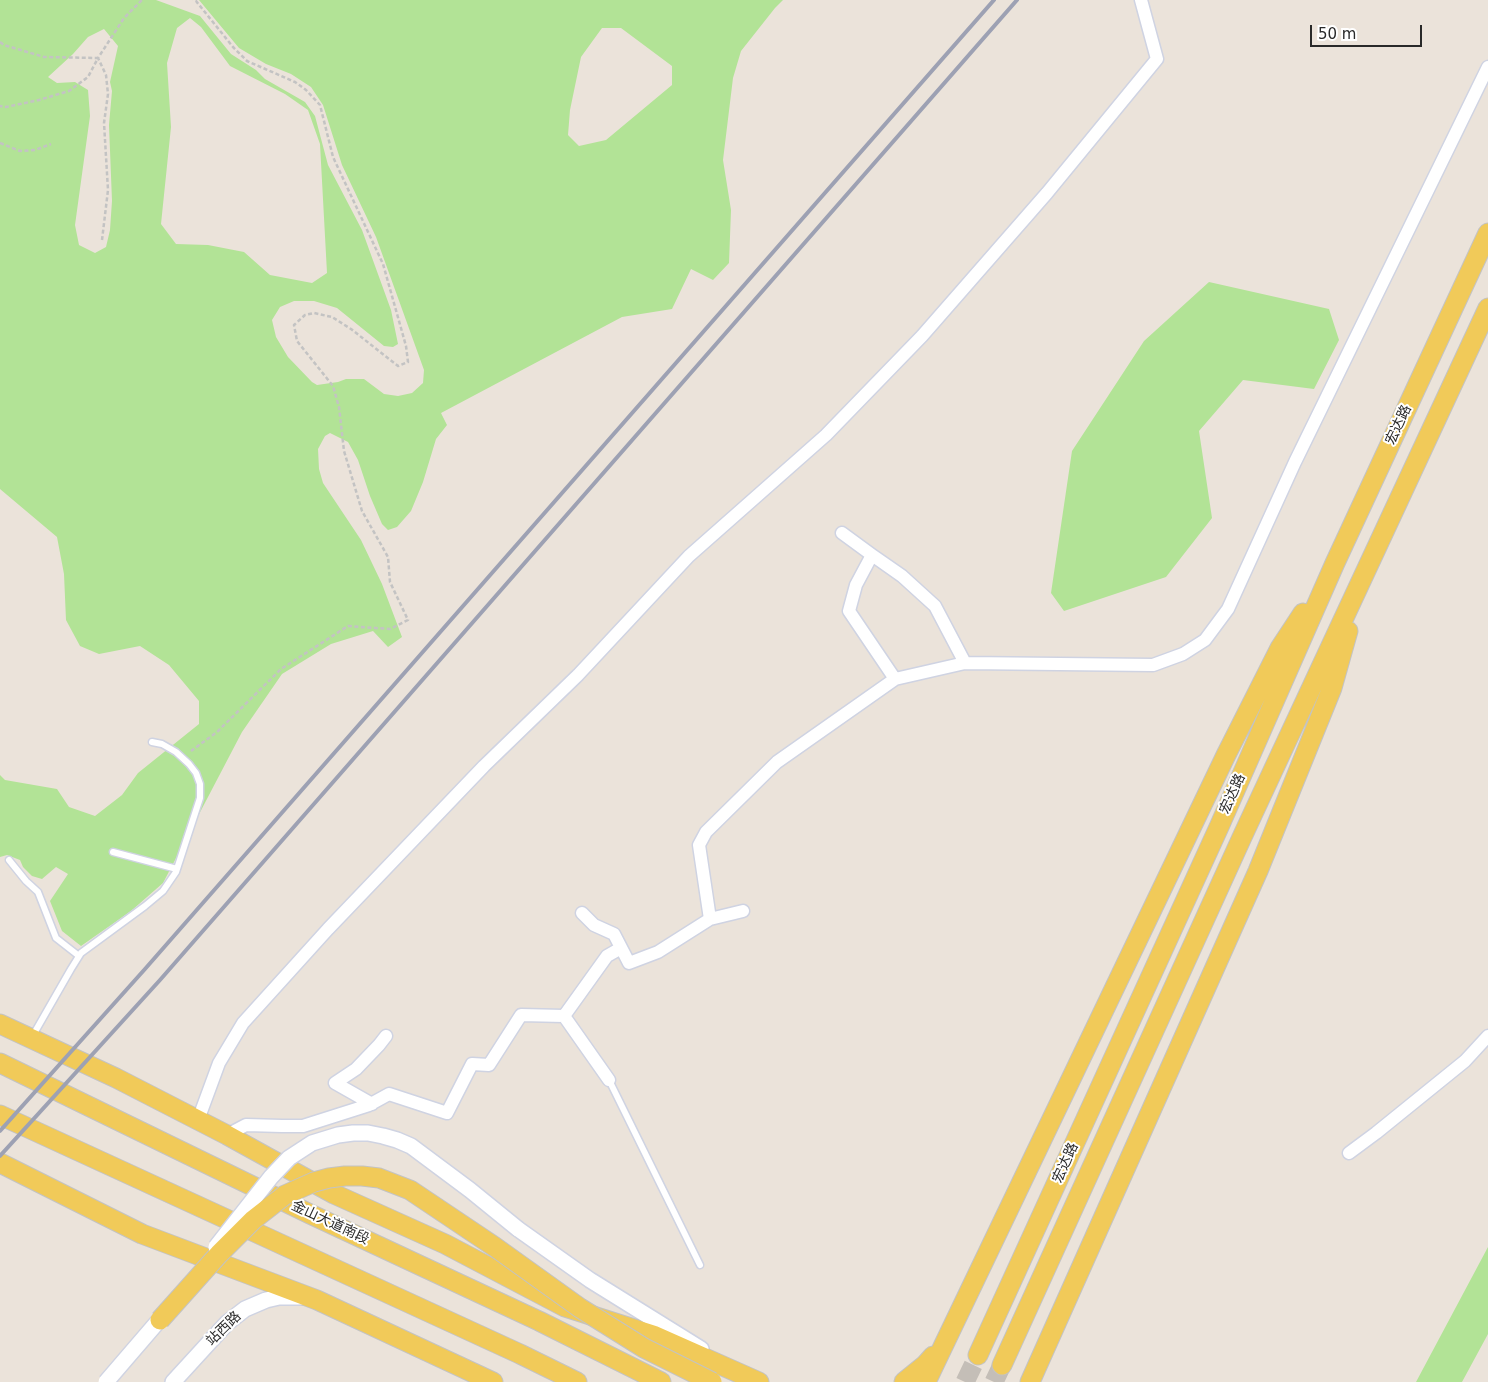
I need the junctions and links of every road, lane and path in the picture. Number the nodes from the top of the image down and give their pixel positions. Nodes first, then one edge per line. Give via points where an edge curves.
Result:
1 (142, 0) edge
2 (193, 0) edge
3 (1141, 0) edge
4 (0, 42) edge
5 (98, 58) junction
6 (1488, 67) edge
7 (0, 106) edge
8 (0, 143) edge
9 (51, 144) dead end
10 (1488, 233) edge
11 (102, 240) dead end
12 (1488, 308) edge
13 (842, 533) dead end
14 (872, 555) junction
15 (1335, 563) junction
16 (1363, 579) junction
17 (965, 662) junction
18 (895, 679) junction
19 (152, 742) dead end
20 (182, 758) junction
21 (113, 852) dead end
22 (8, 860) dead end
23 (177, 870) junction
24 (743, 911) dead end
25 (582, 913) dead end
26 (710, 919) junction
27 (621, 948) junction
28 (79, 956) junction
29 (564, 1016) junction
30 (0, 1024) edge
31 (386, 1036) dead end
32 (1488, 1036) edge
33 (31, 1038) junction
34 (0, 1063) edge
35 (609, 1080) joint
36 (372, 1104) junction
37 (0, 1114) edge
38 (198, 1120) junction
39 (227, 1135) junction
40 (1349, 1153) dead end
41 (0, 1163) edge
42 (700, 1265) dead end
43 (317, 1300) junction
44 (160, 1320) junction
45 (944, 1344) junction
46 (978, 1355) tunnel mouth
47 (1002, 1365) tunnel mouth
48 (488, 1380) edge
49 (755, 1380) edge
50 (106, 1382) edge
51 (173, 1382) edge
52 (577, 1382) edge
53 (661, 1382) edge
54 (712, 1382) edge
55 (904, 1382) edge
56 (926, 1382) edge
57 (943, 1382) edge
58 (1030, 1382) edge

1 - 5 path via 124,18
2 - 20 path via 247,61 295,82 320,105 333,157 383,264 408,362 398,366 332,317 305,315 294,325 297,341 333,386 344,451 362,511 388,557 390,582 408,620 390,629 348,626 281,669 217,732
3 - 38 street via 1156,58 1047,193 922,336 833,428 689,556 578,675 484,766 328,929 243,1023 219,1064
4 - 5 path via 44,56
5 - 7 path via 88,77 69,91
5 - 11 path via 106,76 108,94 104,123 108,190
6 - 17 street via 1295,462 1228,609 1205,640 1183,654 1153,665
8 - 9 path via 20,151
10 - 15 main road, 宏达路
12 - 16 main road, 宏达路
13 - 14 street
14 - 17 street via 902,576 935,606
14 - 18 street via 856,585 849,611
15 - 45 main road via 1280,648 1226,755
15 - 46 main road, 宏达路 via 1219,827
16 - 47 main road, 宏达路
16 - 58 main road via 1332,688 1258,871
17 - 18 street
18 - 26 street via 778,762 706,832 699,845
19 - 20 lane via 162,744
20 - 23 lane via 196,773 200,798
21 - 23 lane
22 - 28 lane via 38,892 56,938
23 - 28 lane via 157,896
24 - 26 street
25 - 27 street via 594,925 614,934
26 - 27 street via 658,952 629,963
27 - 29 street via 607,956
28 - 33 lane
29 - 35 street
29 - 36 street via 521,1016 489,1065 472,1064 448,1113 389,1094
30 - 33 main road
31 - 36 street via 356,1068 336,1083
32 - 40 street via 1465,1061
33 - 38 main road
34 - 53 main road, 金山大道南段
35 - 42 lane
36 - 39 street via 302,1126 246,1124
37 - 52 main road
38 - 39 main road
39 - 49 main road via 334,1194 445,1244 565,1307 653,1335
41 - 43 main road via 142,1234
43 - 48 main road
43 - 51 street, 站西路 via 278,1297 245,1309 227,1323
44 - 49 street, bridge via 289,1158 312,1143 338,1135 376,1134 411,1146 590,1280
44 - 50 street, bridge
44 - 54 main road, bridge via 253,1220 285,1195 329,1178 362,1176 379,1178 410,1190 580,1308 644,1348
45 - 55 main road
45 - 56 main road
45 - 57 main road via 939,1367

